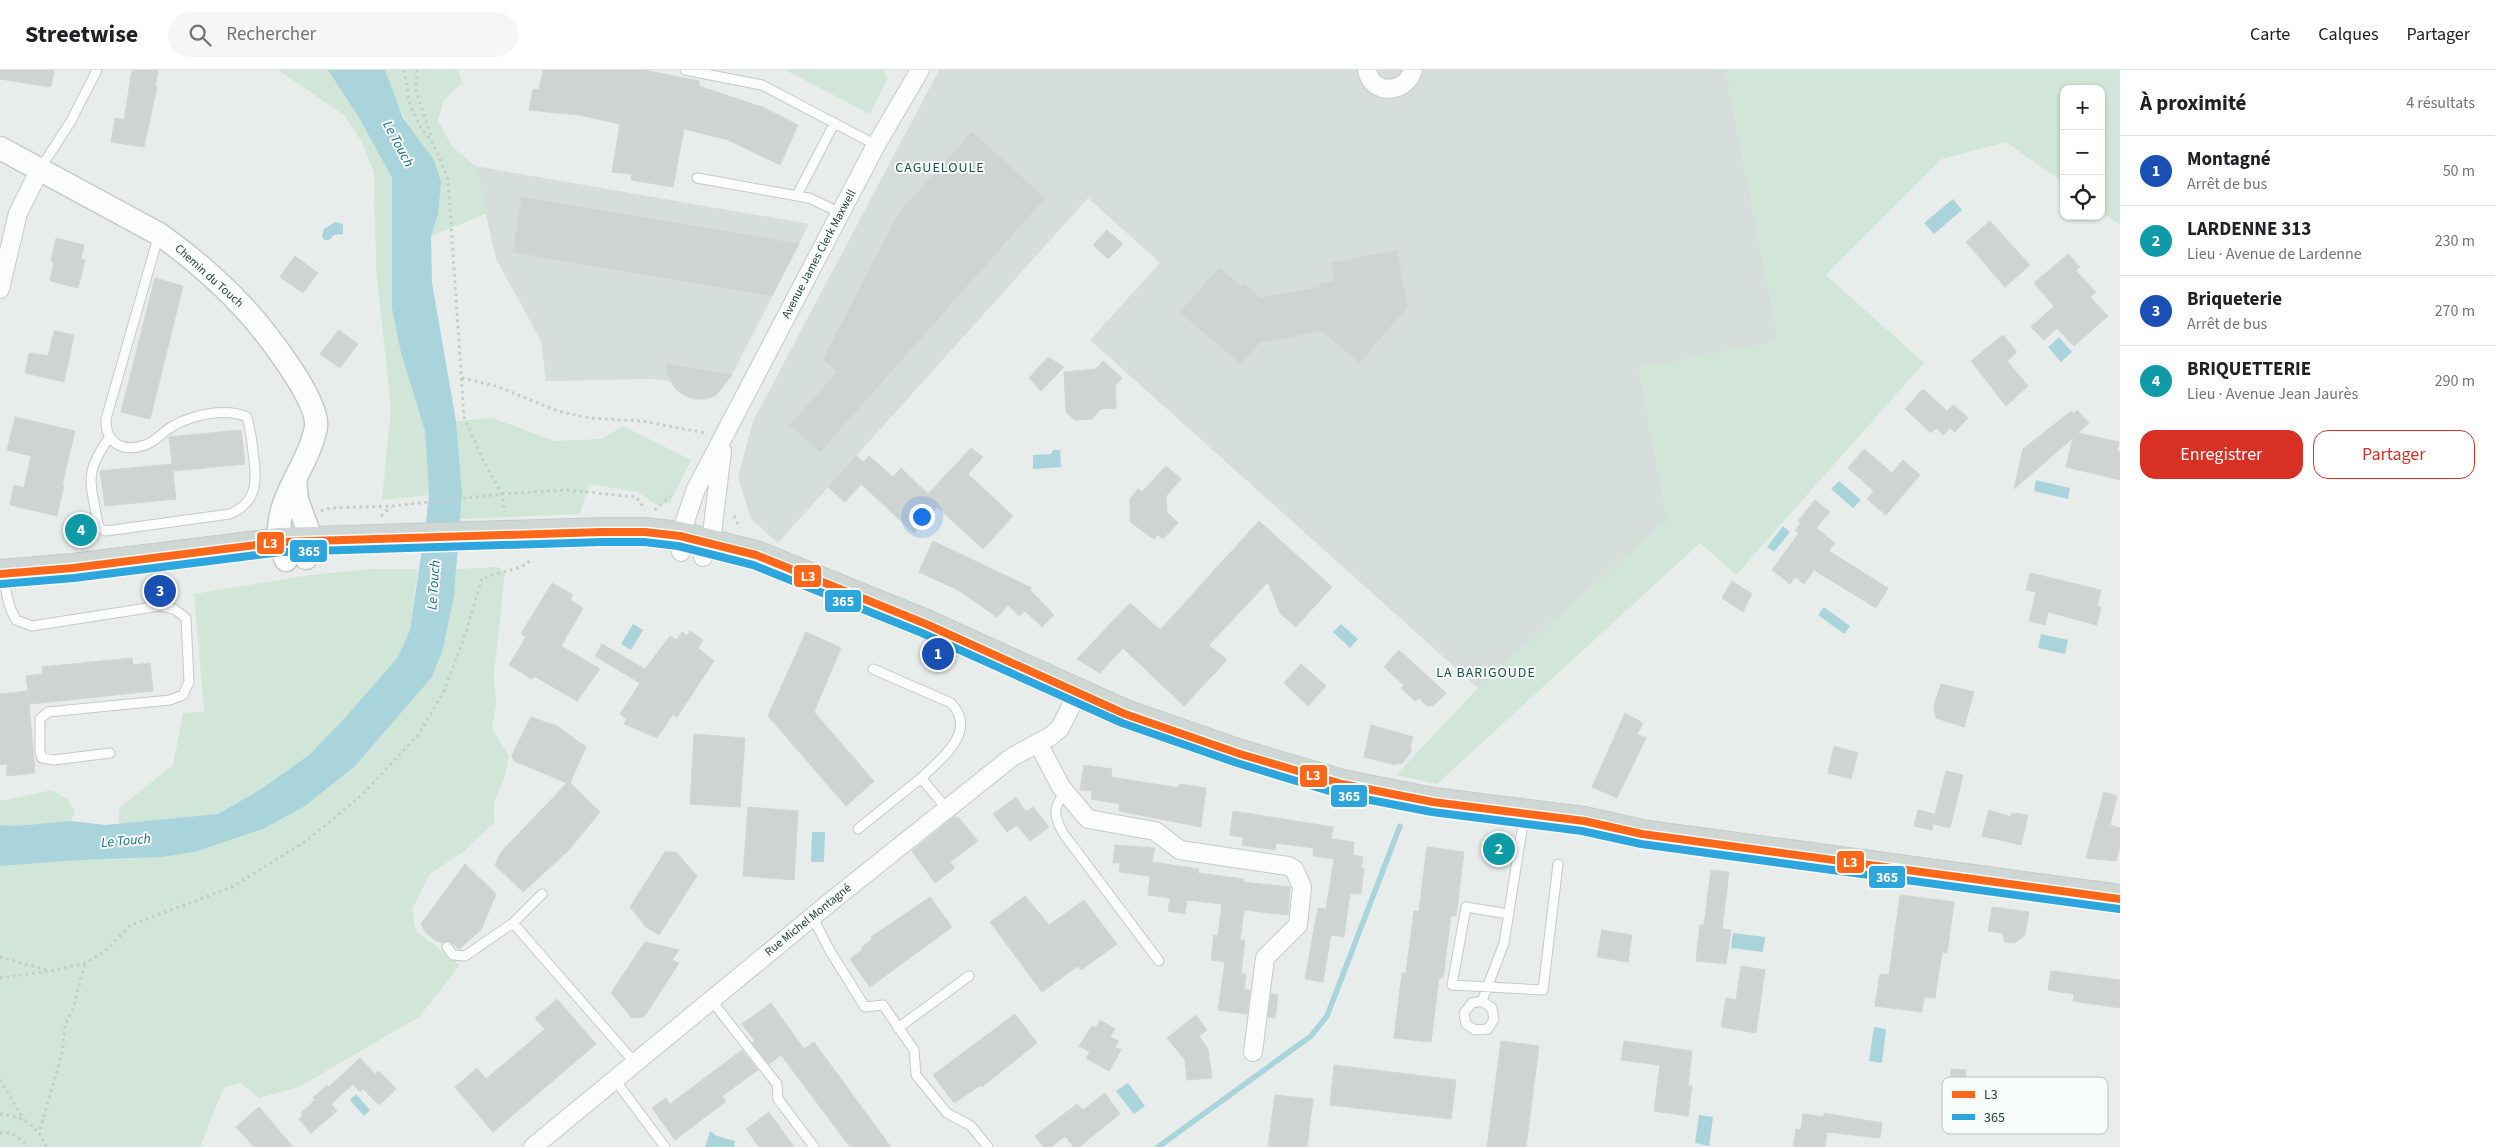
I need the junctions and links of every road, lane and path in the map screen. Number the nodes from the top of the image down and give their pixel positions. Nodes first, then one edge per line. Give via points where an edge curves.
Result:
1 (97, 70) edge
2 (404, 70) edge
3 (417, 70) edge
4 (685, 70) edge
5 (920, 70) edge
6 (1367, 70) edge
7 (1413, 70) edge
8 (834, 124) junction
9 (433, 143) junction
10 (876, 145) junction
11 (0, 148) edge
12 (40, 169) junction
13 (697, 178) dead end
14 (797, 195) junction
15 (841, 213) junction
16 (159, 234) junction
17 (0, 289) edge
18 (462, 378) junction
19 (716, 437) junction
20 (109, 438) junction
21 (295, 480) junction
22 (502, 494) junction
23 (670, 496) dead end
24 (318, 512) dead end
25 (506, 514) dead end
26 (694, 547) junction
27 (295, 550) junction
28 (531, 560) dead end
29 (2, 582) edge
30 (873, 669) dead end
31 (1075, 701) junction
32 (1038, 743) junction
33 (110, 753) dead end
34 (921, 778) junction
35 (1065, 792) junction
36 (946, 809) junction
37 (1523, 821) junction
38 (858, 829) dead end
39 (1558, 864) dead end
40 (542, 894) dead end
41 (2120, 899) edge
42 (1508, 914) junction
43 (812, 916) junction
44 (513, 923) junction
45 (447, 947) dead end
46 (0, 956) edge
47 (1159, 961) dead end
48 (85, 963) junction
49 (51, 971) junction
50 (969, 976) dead end
51 (0, 978) edge
52 (1486, 986) junction
53 (711, 1000) junction
54 (1482, 1002) dead end
55 (898, 1028) junction
56 (1254, 1052) dead end
57 (635, 1063) junction
58 (0, 1080) edge
59 (615, 1080) junction
60 (0, 1114) edge
61 (24, 1120) junction
62 (39, 1132) junction
63 (0, 1133) edge
64 (29, 1147) edge
65 (46, 1147) edge
66 (533, 1147) edge
67 (665, 1147) edge
68 (814, 1147) edge
69 (988, 1147) edge

1 - 12 lane via 71,121
2 - 9 path via 410,106
3 - 9 path via 416,91
4 - 8 lane via 762,85
5 - 10 street, Avenue James Clerk Maxwell
6 - 7 street via 1372,81 1390,90 1408,81
8 - 10 lane
8 - 14 lane
9 - 18 path via 448,179
10 - 15 street, Avenue James Clerk Maxwell
11 - 12 street, Chemin du Touch
12 - 16 street, Chemin du Touch
12 - 17 street via 18,214
13 - 14 lane
14 - 15 lane
15 - 19 street, Avenue James Clerk Maxwell
16 - 20 lane via 106,419
16 - 21 street, Chemin du Touch via 183,251 245,309 296,374 313,408 316,425
18 - 19 path via 496,386 558,411 589,418 642,420
18 - 22 path via 464,417
19 - 26 street, Avenue James Clerk Maxwell
19 - 26 street, Avenue James Clerk Maxwell via 693,495
20 - 20 lane via 129,448 143,446 184,420 218,413 241,414 247,417 250,427 256,478 253,491 240,509 230,514 106,531 98,524 91,470
21 - 27 street
21 - 27 street, Chemin du Touch via 285,499 279,533
22 - 23 path via 567,490 636,497 648,514
22 - 24 path via 392,506 332,508
22 - 25 path
26 - 27 main road via 636,532 489,545
26 - 31 main road via 756,555 926,624
27 - 29 main road via 73,568
28 - 48 path via 521,567 482,578 444,691 418,735 362,795 306,841 232,887 131,925 104,952
29 - 33 lane via 16,620 32,626 160,606 174,608 186,618 189,682 183,695 170,700 48,712 40,719 42,758 54,760
30 - 34 lane via 951,703 960,712 962,725 949,752
31 - 32 street, Rue Michel Montagné via 1060,728
31 - 37 main road via 1342,784
32 - 35 street
32 - 36 street, Rue Michel Montagné via 1012,757
34 - 36 lane
34 - 38 lane
35 - 47 lane via 1054,815 1062,833
35 - 56 street via 1088,819 1155,831 1180,850 1294,869 1302,887 1298,924 1265,958
36 - 43 street, Rue Michel Montagné
37 - 41 main road via 1584,835 1642,834
37 - 42 lane
39 - 52 lane via 1544,990
40 - 44 lane
42 - 52 lane via 1504,943
42 - 52 lane via 1466,907 1452,985
43 - 53 street, Rue Michel Montagné
43 - 55 lane via 865,1007 882,1006
44 - 45 lane via 465,956 453,955
44 - 57 lane
46 - 49 path
48 - 49 path
48 - 62 path via 73,1009 65,1025 62,1053
49 - 51 path
50 - 55 lane
52 - 54 lane
53 - 57 street, Rue Michel Montagné
53 - 68 lane via 778,1084 778,1099
55 - 69 lane via 914,1050 916,1074 947,1113 972,1126
57 - 59 street, Rue Michel Montagné
58 - 61 path
59 - 66 street, Rue Michel Montagné
59 - 67 lane
60 - 61 path
61 - 62 path
62 - 65 path
63 - 64 path via 13,1135

